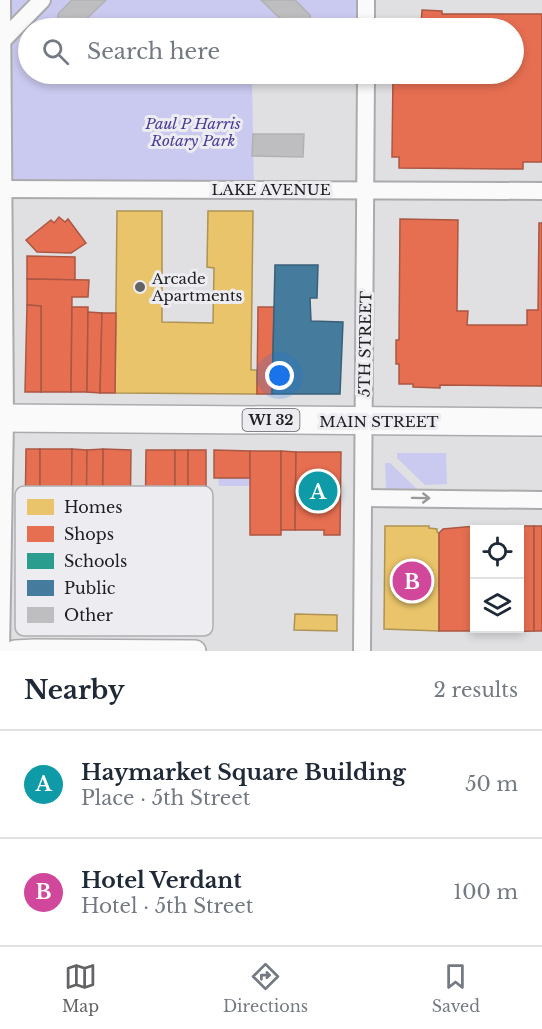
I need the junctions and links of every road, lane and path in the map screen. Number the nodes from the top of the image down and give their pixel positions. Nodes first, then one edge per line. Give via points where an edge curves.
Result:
1 (2, 0) edge
2 (42, 0) edge
3 (366, 0) edge
4 (24, 18) edge
5 (366, 18) edge
6 (18, 25) edge
7 (3, 40) junction
8 (366, 84) edge
9 (2, 189) edge
10 (366, 189) junction
11 (542, 191) edge
12 (3, 418) edge
13 (364, 421) junction
14 (542, 422) edge
15 (363, 498) junction
16 (542, 500) edge
17 (1, 651) edge
18 (15, 651) edge
19 (41, 651) edge
20 (195, 651) edge
21 (362, 651) edge

1 - 7 street
2 - 4 street
3 - 5 street
6 - 7 street
7 - 9 street
8 - 10 street, 5TH STREET
9 - 10 street, LAKE AVENUE
9 - 12 street
10 - 11 street, LAKE AVENUE
10 - 13 street, 5TH STREET
12 - 13 main road, MAIN STREET / WI 32
12 - 17 street
13 - 14 main road, MAIN STREET / WI 32
13 - 15 street, 5TH STREET
15 -> 16 street
15 - 21 street, 5TH STREET
18 - 19 street
19 - 20 street

